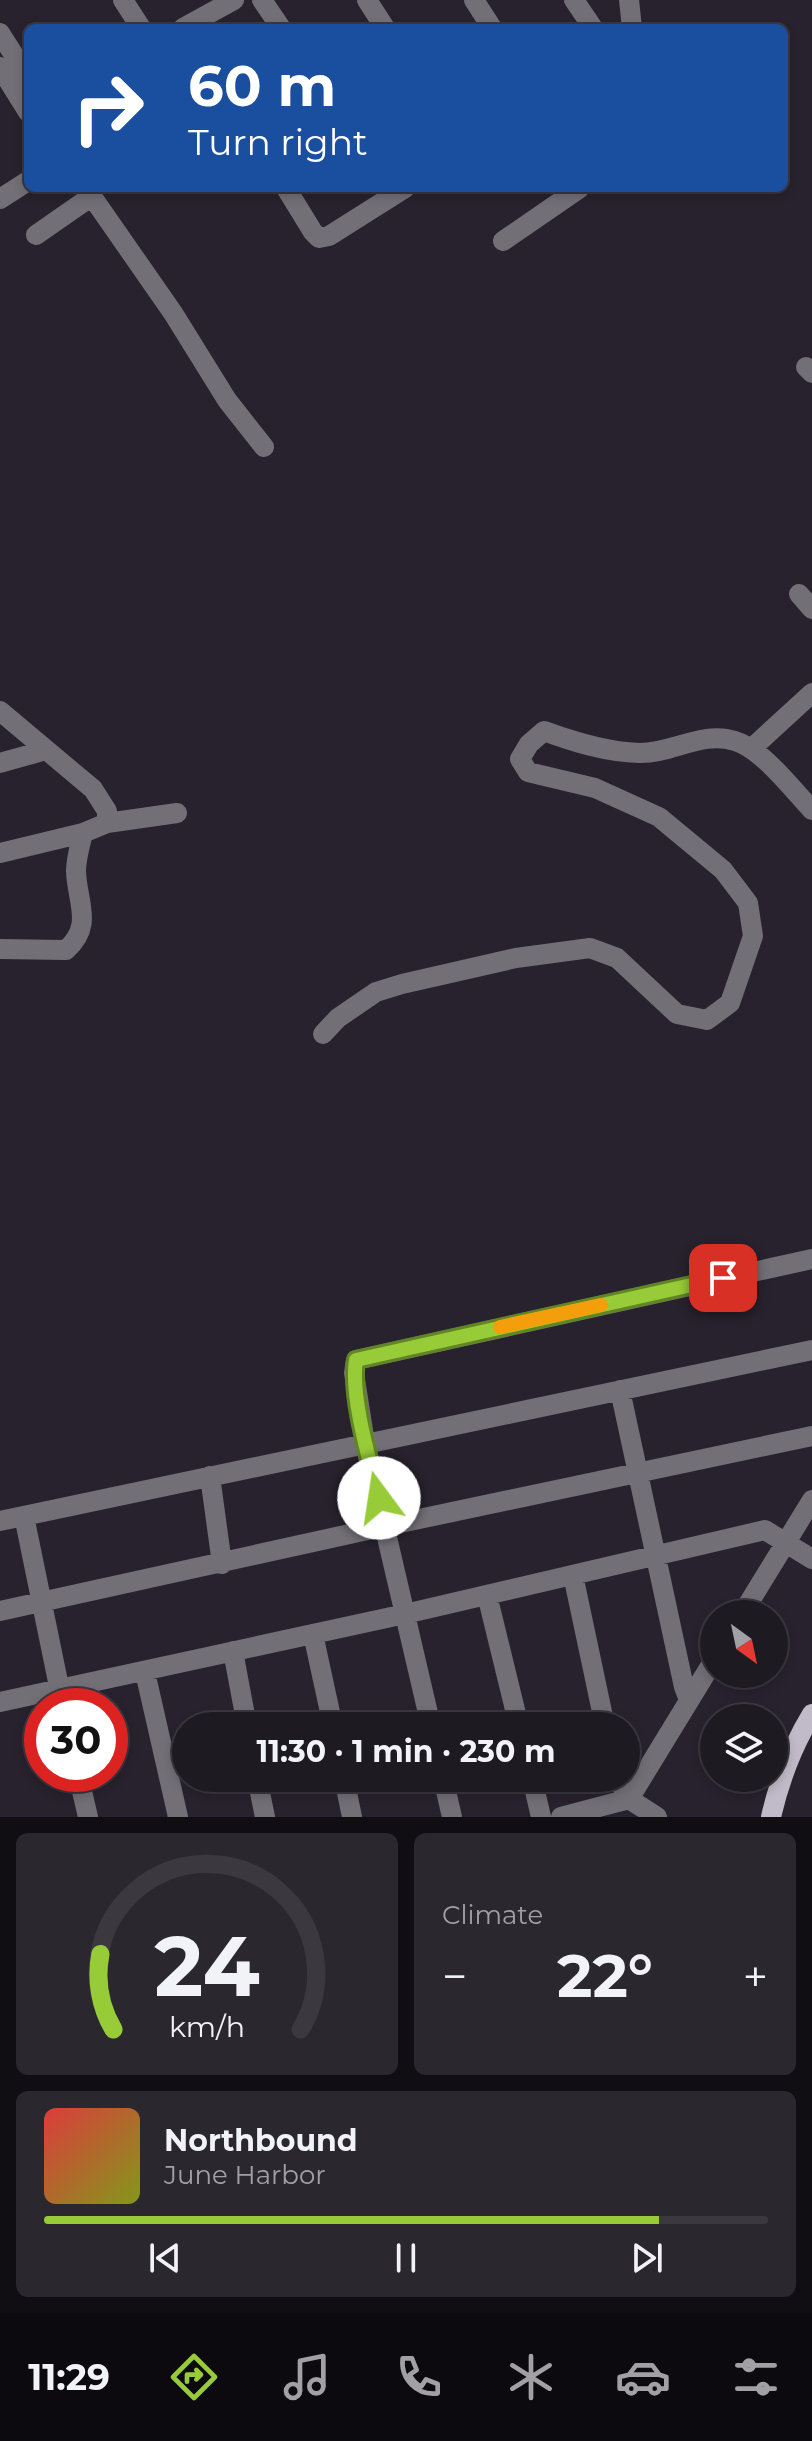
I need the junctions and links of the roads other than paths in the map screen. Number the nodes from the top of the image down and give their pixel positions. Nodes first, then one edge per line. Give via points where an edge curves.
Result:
1 (123, 0) edge
2 (262, 0) edge
3 (367, 0) edge
4 (474, 0) edge
5 (574, 0) edge
6 (629, 0) edge
7 (228, 1) edge
8 (138, 24) edge
9 (191, 24) edge
10 (278, 24) edge
11 (382, 24) edge
12 (489, 24) edge
13 (590, 24) edge
14 (632, 24) edge
15 (0, 33) edge
16 (13, 78) edge
17 (24, 103) edge
18 (24, 184) edge
19 (89, 192) edge
20 (289, 192) edge
21 (392, 192) edge
22 (574, 192) edge
23 (0, 199) edge
24 (36, 235) dead end
25 (503, 241) dead end
26 (264, 447) dead end
27 (812, 693) edge
28 (0, 711) edge
29 (812, 712) edge
30 (46, 750) junction
31 (756, 754) junction
32 (0, 763) edge
33 (812, 810) edge
34 (177, 813) dead end
35 (107, 823) junction
36 (83, 833) junction
37 (0, 853) edge
38 (0, 949) edge
39 (323, 1034) dead end
40 (812, 1259) edge
41 (812, 1350) edge
42 (620, 1390) junction
43 (812, 1436) edge
44 (365, 1443) junction
45 (638, 1473) junction
46 (210, 1476) junction
47 (812, 1500) edge
48 (24, 1516) junction
49 (0, 1521) edge
50 (386, 1526) junction
51 (786, 1543) junction
52 (656, 1556) junction
53 (812, 1559) edge
54 (222, 1564) junction
55 (573, 1575) junction
56 (487, 1595) junction
57 (751, 1600) edge
58 (41, 1602) junction
59 (0, 1611) edge
60 (405, 1614) junction
61 (313, 1634) junction
62 (233, 1651) junction
63 (145, 1672) junction
64 (700, 1682) edge
65 (59, 1688) edge
66 (93, 1688) edge
67 (24, 1700) edge
68 (689, 1700) junction
69 (0, 1702) edge
70 (244, 1712) edge
71 (330, 1712) edge
72 (428, 1712) edge
73 (516, 1712) edge
74 (602, 1712) edge
75 (812, 1714) edge
76 (82, 1792) edge
77 (260, 1792) edge
78 (347, 1792) edge
79 (446, 1792) edge
80 (535, 1792) edge
81 (625, 1792) edge
82 (629, 1799) junction
83 (88, 1817) edge
84 (178, 1817) edge
85 (265, 1817) edge
86 (352, 1817) edge
87 (452, 1817) edge
88 (541, 1817) edge
89 (561, 1817) edge
90 (657, 1817) edge
91 (771, 1817) edge

1 - 8 street
2 - 10 street
3 - 11 street
4 - 12 street
5 - 13 street
6 - 14 street
7 - 9 street
15 - 16 street
16 - 17 street
18 - 23 street
19 - 24 street
19 - 26 street
20 - 21 street via 319,238
22 - 25 street
27 - 31 street
28 - 30 street
29 - 31 street
30 - 32 street
30 - 35 street via 93,789 107,811
31 - 33 street
31 - 39 street via 734,740 706,739 641,754 580,744 544,731 520,759 528,772 595,788 659,817 723,870 748,903 753,936 730,1003 707,1020 677,1014 617,958 590,948 516,958 376,992
34 - 35 street
35 - 36 street
36 - 37 street
36 - 38 street via 76,870 83,923 78,939 66,950
40 - 44 street via 356,1360
41 - 42 street
42 - 44 street
42 - 45 street
43 - 45 street
44 - 46 street
44 - 50 street
45 - 50 street
45 - 52 street
46 - 48 street
46 - 54 street
47 - 51 street
48 - 49 street
48 - 58 street
50 - 54 street
50 - 60 street
51 - 52 street via 765,1530
51 - 53 street
51 - 57 street
52 - 55 street
52 - 68 street
54 - 58 street
55 - 56 street
55 - 74 street
56 - 60 street
56 - 73 street
58 - 59 street
58 - 65 street
60 - 61 street
60 - 72 street
61 - 62 street
61 - 71 street
62 - 63 street
62 - 70 street
63 - 66 street
63 - 84 street
64 - 68 street
67 - 69 street
68 - 82 street
75 - 91 main road
76 - 83 street
77 - 85 street
78 - 86 street
79 - 87 street
80 - 88 street
81 - 82 street
82 - 89 street
82 - 90 street

